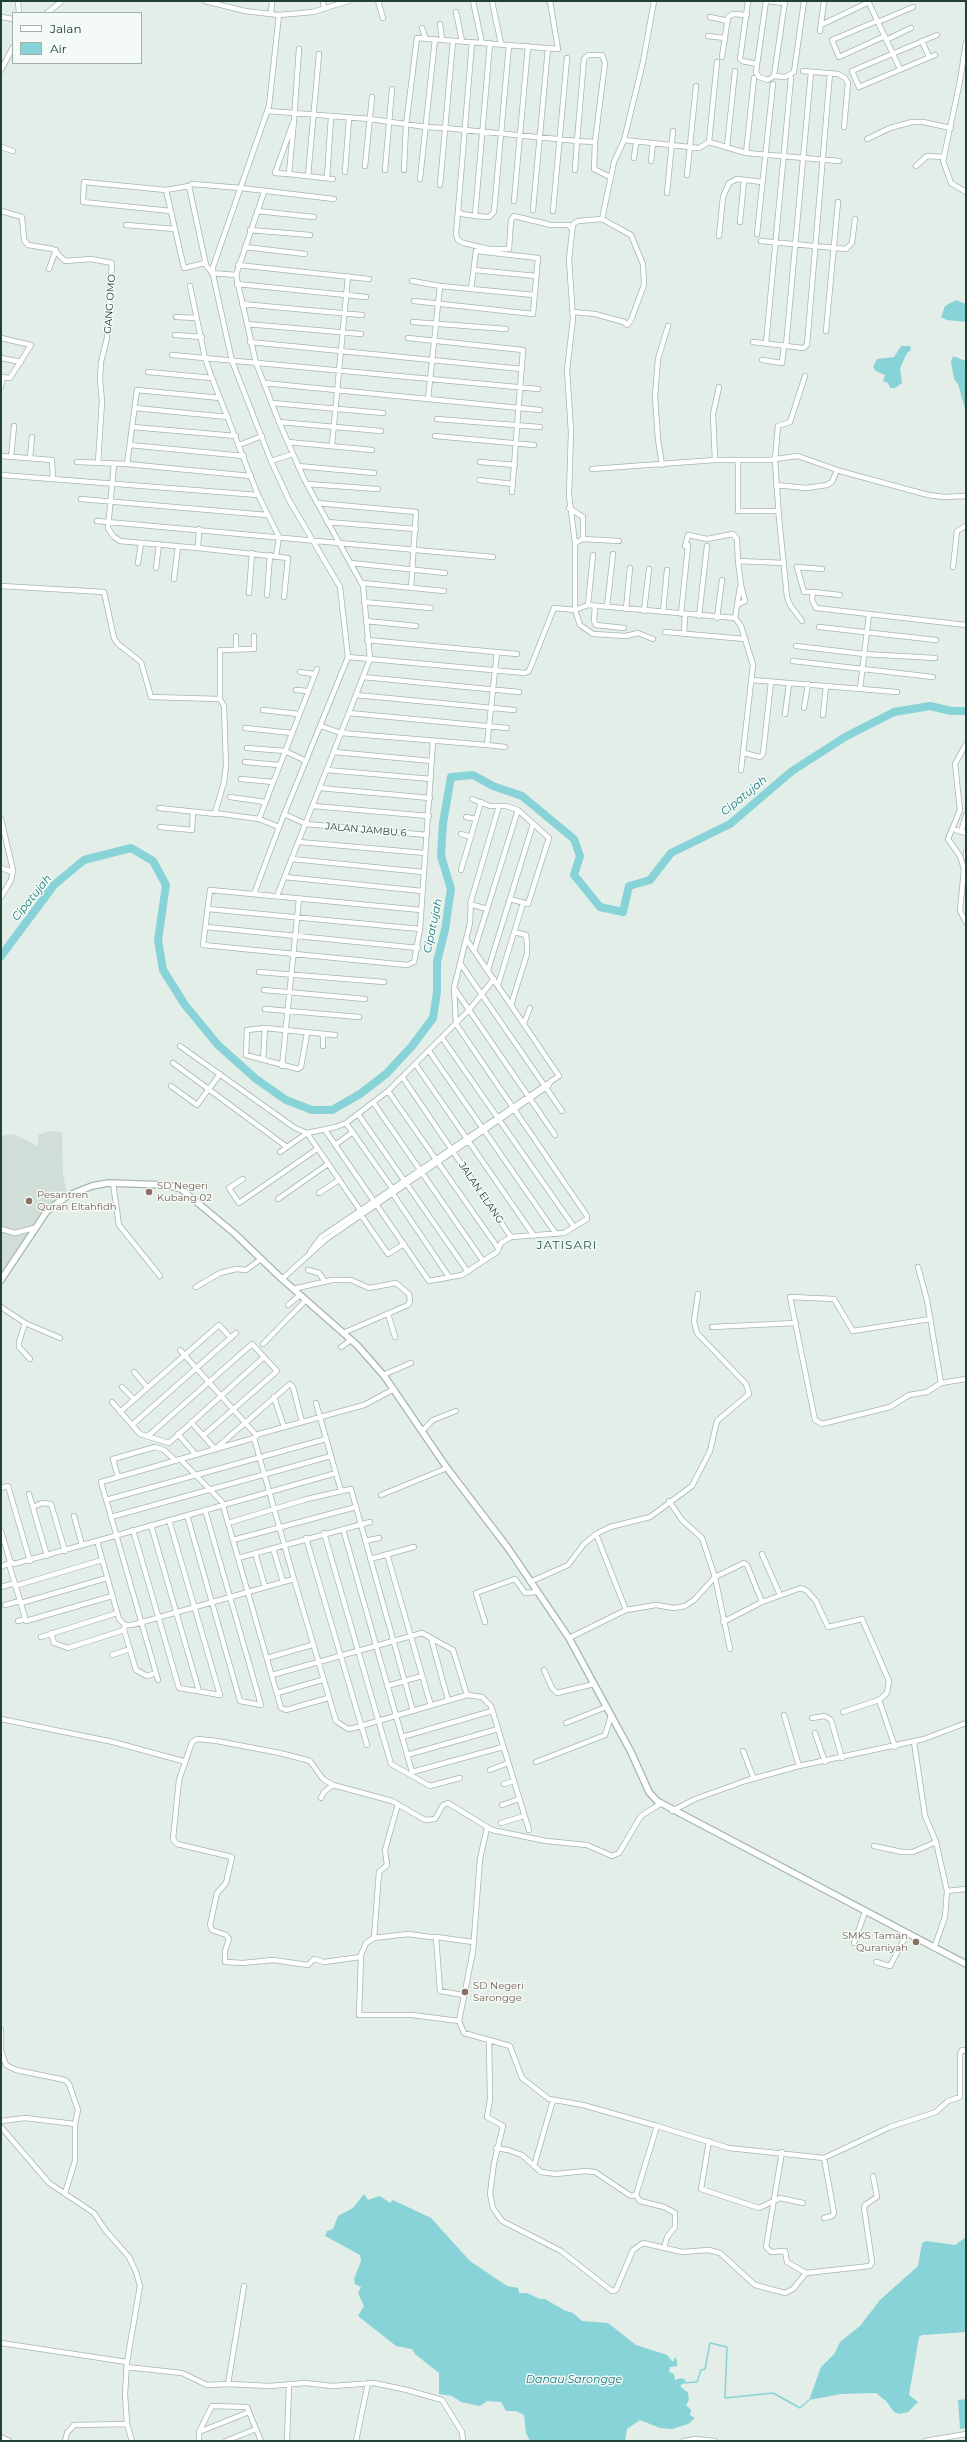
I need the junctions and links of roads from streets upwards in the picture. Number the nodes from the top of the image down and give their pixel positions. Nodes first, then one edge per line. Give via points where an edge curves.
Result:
1 (18, 1) edge
2 (62, 1) edge
3 (204, 1) edge
4 (272, 1) edge
5 (323, 1) edge
6 (348, 1) edge
7 (378, 1) edge
8 (473, 1) edge
9 (492, 1) edge
10 (550, 1) edge
11 (654, 1) edge
12 (748, 1) edge
13 (767, 1) edge
14 (804, 1) edge
15 (824, 1) edge
16 (869, 1) edge
17 (785, 2) edge
18 (913, 7) dead end
19 (324, 9) junction
20 (19, 12) edge
21 (48, 12) edge
22 (456, 12) dead end
23 (271, 14) junction
24 (279, 15) junction
25 (747, 15) junction
26 (1, 17) edge
27 (710, 17) dead end
28 (383, 18) dead end
29 (12, 19) edge
30 (728, 21) junction
31 (878, 22) junction
32 (440, 24) dead end
33 (821, 25) junction
34 (422, 28) dead end
35 (911, 28) dead end
36 (820, 30) dead end
37 (937, 35) dead end
38 (708, 36) dead end
39 (425, 38) junction
40 (725, 38) junction
41 (886, 38) junction
42 (435, 39) junction
43 (442, 40) junction
44 (453, 40) junction
45 (462, 41) junction
46 (922, 41) junction
47 (472, 42) junction
48 (966, 42) edge
49 (482, 43) junction
50 (490, 44) junction
51 (501, 44) junction
52 (509, 45) junction
53 (528, 46) junction
54 (548, 48) junction
55 (12, 49) edge
56 (299, 49) dead end
57 (892, 53) junction
58 (319, 54) dead end
59 (935, 55) dead end
60 (722, 57) dead end
61 (929, 57) junction
62 (567, 58) dead end
63 (717, 62) dead end
64 (757, 64) junction
65 (900, 69) junction
66 (1, 70) edge
67 (735, 71) dead end
68 (803, 71) dead end
69 (811, 72) junction
70 (830, 73) junction
71 (774, 76) junction
72 (754, 78) dead end
73 (791, 78) dead end
74 (773, 84) dead end
75 (696, 86) dead end
76 (392, 89) dead end
77 (372, 97) dead end
78 (268, 111) junction
79 (294, 113) junction
80 (313, 115) junction
81 (331, 117) junction
82 (349, 119) junction
83 (370, 119) junction
84 (294, 120) junction
85 (390, 122) junction
86 (406, 125) junction
87 (426, 127) junction
88 (844, 127) dead end
89 (445, 128) junction
90 (951, 128) junction
91 (464, 130) junction
92 (673, 131) dead end
93 (481, 132) junction
94 (500, 133) junction
95 (520, 135) junction
96 (540, 137) junction
97 (560, 139) junction
98 (624, 140) junction
99 (867, 140) dead end
100 (577, 141) junction
101 (595, 142) junction
102 (636, 142) junction
103 (709, 142) junction
104 (653, 143) junction
105 (672, 144) junction
106 (690, 146) junction
107 (1, 147) edge
108 (727, 147) junction
109 (14, 151) dead end
110 (746, 153) junction
111 (765, 156) junction
112 (944, 157) junction
113 (634, 158) dead end
114 (783, 158) junction
115 (802, 159) junction
116 (822, 160) junction
117 (651, 161) dead end
118 (839, 161) dead end
119 (365, 166) dead end
120 (916, 166) dead end
121 (384, 170) dead end
122 (404, 170) dead end
123 (575, 170) dead end
124 (345, 172) dead end
125 (289, 174) junction
126 (308, 176) junction
127 (687, 176) dead end
128 (610, 177) junction
129 (327, 178) junction
130 (333, 179) dead end
131 (420, 179) dead end
132 (744, 180) junction
133 (762, 182) junction
134 (440, 185) dead end
135 (189, 186) junction
136 (241, 188) junction
137 (166, 190) junction
138 (264, 192) junction
139 (966, 192) edge
140 (667, 193) dead end
141 (334, 199) dead end
142 (514, 201) dead end
143 (838, 202) dead end
144 (458, 210) junction
145 (533, 210) dead end
146 (1, 211) edge
147 (171, 211) junction
148 (257, 211) junction
149 (553, 211) dead end
150 (474, 216) junction
151 (314, 217) dead end
152 (602, 218) junction
153 (855, 219) dead end
154 (740, 222) dead end
155 (126, 225) dead end
156 (571, 228) junction
157 (175, 229) junction
158 (250, 230) junction
159 (758, 234) dead end
160 (310, 235) dead end
161 (719, 236) dead end
162 (761, 241) dead end
163 (775, 242) junction
164 (795, 244) junction
165 (815, 246) junction
166 (244, 248) junction
167 (834, 248) junction
168 (56, 250) junction
169 (305, 254) dead end
170 (205, 263) junction
171 (238, 265) junction
172 (50, 269) dead end
173 (474, 270) junction
174 (212, 273) junction
175 (236, 275) junction
176 (348, 276) junction
177 (536, 276) junction
178 (369, 279) dead end
179 (412, 281) dead end
180 (237, 284) junction
181 (190, 286) dead end
182 (440, 286) junction
183 (471, 289) junction
184 (346, 295) junction
185 (534, 295) junction
186 (366, 297) dead end
187 (414, 301) dead end
188 (242, 304) junction
189 (437, 305) junction
190 (573, 312) junction
191 (345, 314) junction
192 (362, 315) dead end
193 (176, 317) dead end
194 (196, 318) junction
195 (413, 322) dead end
196 (246, 324) junction
197 (435, 324) junction
198 (668, 326) dead end
199 (506, 329) dead end
200 (826, 331) dead end
201 (343, 333) junction
202 (361, 334) dead end
203 (175, 335) dead end
204 (202, 337) junction
205 (1, 338) edge
206 (408, 338) dead end
207 (250, 342) junction
208 (433, 342) junction
209 (752, 342) dead end
210 (766, 343) junction
211 (785, 346) junction
212 (341, 351) junction
213 (172, 355) dead end
214 (1, 358) edge
215 (205, 358) junction
216 (431, 360) junction
217 (762, 360) dead end
218 (232, 361) junction
219 (21, 362) junction
220 (256, 363) junction
221 (522, 369) junction
222 (339, 371) junction
223 (148, 372) dead end
224 (805, 376) dead end
225 (2, 377) edge
226 (212, 378) junction
227 (430, 380) junction
228 (264, 383) junction
229 (719, 386) dead end
230 (1, 387) edge
231 (521, 387) junction
232 (538, 389) dead end
233 (338, 391) junction
234 (220, 398) junction
235 (428, 399) junction
236 (272, 403) junction
237 (519, 407) junction
238 (135, 408) junction
239 (336, 408) junction
240 (540, 410) dead end
241 (382, 413) dead end
242 (228, 417) junction
243 (437, 419) dead end
244 (279, 422) junction
245 (517, 425) junction
246 (14, 426) dead end
247 (335, 426) junction
248 (133, 427) junction
249 (540, 427) dead end
250 (381, 431) dead end
251 (236, 436) junction
252 (262, 436) junction
253 (435, 436) dead end
254 (32, 438) dead end
255 (288, 442) junction
256 (516, 444) junction
257 (130, 445) junction
258 (239, 445) junction
259 (332, 445) junction
260 (534, 445) dead end
261 (372, 450) dead end
262 (293, 454) junction
263 (1, 456) edge
264 (11, 456) junction
265 (244, 456) junction
266 (30, 458) junction
267 (716, 460) junction
268 (738, 460) junction
269 (775, 460) junction
270 (271, 461) junction
271 (77, 462) dead end
272 (480, 462) dead end
273 (98, 463) junction
274 (114, 464) junction
275 (127, 464) junction
276 (515, 465) junction
277 (662, 465) junction
278 (298, 466) junction
279 (592, 469) dead end
280 (837, 470) junction
281 (374, 473) dead end
282 (1, 475) edge
283 (251, 476) junction
284 (53, 479) junction
285 (479, 480) dead end
286 (112, 482) junction
287 (307, 484) junction
288 (513, 484) junction
289 (776, 485) junction
290 (378, 489) dead end
291 (512, 492) dead end
292 (258, 495) junction
293 (966, 496) edge
294 (81, 499) dead end
295 (110, 501) junction
296 (317, 503) junction
297 (569, 508) junction
298 (778, 511) junction
299 (267, 515) junction
300 (97, 521) dead end
301 (108, 521) junction
302 (327, 522) junction
303 (966, 526) edge
304 (199, 529) junction
305 (416, 529) junction
306 (279, 537) junction
307 (312, 540) junction
308 (583, 540) junction
309 (619, 541) dead end
310 (339, 542) junction
311 (141, 543) junction
312 (575, 543) junction
313 (159, 544) junction
314 (178, 546) junction
315 (707, 546) dead end
316 (198, 548) junction
317 (415, 550) junction
318 (252, 553) junction
319 (613, 554) dead end
320 (270, 555) junction
321 (593, 555) dead end
322 (276, 556) junction
323 (494, 557) dead end
324 (738, 561) junction
325 (351, 563) junction
326 (784, 563) junction
327 (138, 564) dead end
328 (954, 567) dead end
329 (156, 568) dead end
330 (630, 568) dead end
331 (413, 569) junction
332 (649, 569) dead end
333 (822, 569) dead end
334 (667, 570) dead end
335 (445, 573) dead end
336 (174, 579) dead end
337 (722, 580) dead end
338 (362, 583) junction
339 (741, 585) junction
340 (1, 586) edge
341 (411, 588) junction
342 (444, 591) dead end
343 (813, 592) junction
344 (249, 593) dead end
345 (267, 595) dead end
346 (840, 595) dead end
347 (284, 597) dead end
348 (364, 602) junction
349 (588, 605) junction
350 (737, 605) junction
351 (595, 606) junction
352 (607, 607) junction
353 (431, 608) dead end
354 (626, 609) junction
355 (574, 610) junction
356 (644, 611) junction
357 (663, 612) junction
358 (683, 614) junction
359 (869, 614) junction
360 (699, 616) junction
361 (717, 618) junction
362 (735, 618) junction
363 (366, 621) junction
364 (802, 621) dead end
365 (966, 625) edge
366 (416, 626) dead end
367 (818, 627) dead end
368 (624, 628) dead end
369 (665, 632) dead end
370 (867, 633) junction
371 (684, 634) junction
372 (236, 636) dead end
373 (254, 636) dead end
374 (653, 639) dead end
375 (745, 639) junction
376 (368, 640) junction
377 (936, 640) dead end
378 (796, 646) dead end
379 (236, 650) junction
380 (497, 652) junction
381 (517, 654) dead end
382 (864, 654) junction
383 (348, 657) junction
384 (935, 658) dead end
385 (370, 659) junction
386 (793, 661) dead end
387 (317, 669) dead end
388 (863, 670) junction
389 (496, 671) junction
390 (300, 672) dead end
391 (314, 674) junction
392 (363, 677) junction
393 (933, 677) dead end
394 (752, 680) junction
395 (771, 682) junction
396 (789, 684) junction
397 (808, 684) junction
398 (826, 686) junction
399 (860, 689) junction
400 (296, 690) dead end
401 (494, 690) junction
402 (308, 691) junction
403 (519, 692) dead end
404 (897, 692) dead end
405 (356, 695) junction
406 (220, 699) junction
407 (491, 708) junction
408 (804, 708) dead end
409 (263, 710) dead end
410 (514, 710) dead end
411 (350, 713) junction
412 (299, 714) junction
413 (785, 714) dead end
414 (823, 715) dead end
415 (321, 726) junction
416 (489, 726) junction
417 (245, 728) dead end
418 (508, 728) dead end
419 (341, 732) junction
420 (292, 733) junction
421 (433, 741) junction
422 (966, 744) edge
423 (487, 745) junction
424 (505, 747) dead end
425 (247, 748) dead end
426 (285, 751) junction
427 (334, 752) junction
428 (744, 753) junction
429 (306, 761) junction
430 (432, 761) junction
431 (245, 762) dead end
432 (279, 765) junction
433 (327, 770) junction
434 (741, 770) dead end
435 (241, 779) dead end
436 (431, 779) junction
437 (273, 782) junction
438 (320, 788) junction
439 (230, 797) dead end
440 (430, 798) junction
441 (472, 799) dead end
442 (265, 802) junction
443 (481, 802) junction
444 (313, 806) junction
445 (499, 806) junction
446 (159, 808) dead end
447 (518, 810) junction
448 (193, 812) junction
449 (216, 814) junction
450 (284, 814) junction
451 (966, 815) edge
452 (428, 816) junction
453 (466, 817) dead end
454 (1, 818) edge
455 (259, 818) junction
456 (476, 819) junction
457 (306, 824) junction
458 (533, 824) junction
459 (160, 827) dead end
460 (279, 827) junction
461 (961, 832) edge
462 (461, 834) dead end
463 (426, 835) junction
464 (5, 836) junction
465 (471, 837) junction
466 (299, 842) junction
467 (1, 843) edge
468 (966, 852) edge
469 (425, 853) junction
470 (966, 857) edge
471 (292, 859) junction
472 (1, 868) edge
473 (461, 870) dead end
474 (13, 872) junction
475 (423, 872) junction
476 (285, 877) junction
477 (422, 891) junction
478 (254, 894) junction
479 (277, 896) junction
480 (1, 897) edge
481 (298, 899) junction
482 (510, 899) junction
483 (523, 903) junction
484 (470, 904) junction
485 (208, 909) junction
486 (487, 909) junction
487 (421, 910) junction
488 (297, 917) junction
489 (966, 922) edge
490 (206, 927) junction
491 (420, 929) junction
492 (514, 932) junction
493 (296, 937) junction
494 (466, 939) junction
495 (418, 948) junction
496 (474, 951) junction
497 (294, 955) junction
498 (460, 963) junction
499 (488, 970) junction
500 (259, 972) dead end
501 (292, 975) junction
502 (494, 979) junction
503 (384, 982) dead end
504 (498, 985) junction
505 (454, 988) junction
506 (264, 990) dead end
507 (291, 992) junction
508 (482, 995) junction
509 (366, 999) dead end
510 (511, 1005) junction
511 (530, 1008) dead end
512 (265, 1009) dead end
513 (469, 1010) junction
514 (289, 1011) junction
515 (359, 1017) dead end
516 (456, 1024) junction
517 (524, 1024) junction
518 (265, 1028) junction
519 (287, 1031) junction
520 (307, 1033) junction
521 (324, 1034) junction
522 (335, 1035) dead end
523 (442, 1038) junction
524 (180, 1046) dead end
525 (323, 1046) dead end
526 (430, 1050) junction
527 (263, 1060) junction
528 (172, 1063) dead end
529 (416, 1065) junction
530 (282, 1066) junction
531 (220, 1074) junction
532 (403, 1078) junction
533 (171, 1086) dead end
534 (545, 1086) junction
535 (208, 1090) junction
536 (388, 1091) junction
537 (529, 1097) junction
538 (373, 1102) junction
539 (514, 1108) junction
540 (562, 1111) dead end
541 (358, 1114) junction
542 (498, 1118) junction
543 (346, 1123) junction
544 (483, 1129) junction
545 (325, 1130) junction
546 (353, 1132) junction
547 (307, 1133) junction
548 (555, 1136) dead end
549 (467, 1139) junction
550 (335, 1145) junction
551 (286, 1147) junction
552 (317, 1149) junction
553 (452, 1150) junction
554 (280, 1152) dead end
555 (436, 1160) junction
556 (328, 1164) junction
557 (421, 1171) junction
558 (243, 1179) dead end
559 (339, 1180) junction
560 (405, 1182) junction
561 (113, 1183) junction
562 (391, 1191) junction
563 (319, 1193) dead end
564 (278, 1199) dead end
565 (375, 1203) junction
566 (360, 1213) junction
567 (574, 1227) junction
568 (34, 1228) junction
569 (1, 1229) edge
570 (556, 1234) junction
571 (534, 1236) junction
572 (511, 1237) junction
573 (404, 1244) junction
574 (498, 1248) junction
575 (261, 1260) junction
576 (483, 1261) junction
577 (918, 1267) dead end
578 (308, 1270) dead end
579 (468, 1272) junction
580 (160, 1276) dead end
581 (449, 1277) junction
582 (282, 1279) junction
583 (1, 1280) edge
584 (325, 1282) junction
585 (196, 1287) dead end
586 (293, 1289) junction
587 (698, 1294) dead end
588 (300, 1295) junction
589 (306, 1300) junction
590 (288, 1305) dead end
591 (1, 1308) edge
592 (388, 1314) junction
593 (930, 1320) junction
594 (25, 1324) junction
595 (796, 1324) junction
596 (712, 1327) dead end
597 (343, 1333) junction
598 (236, 1334) dead end
599 (395, 1337) dead end
600 (60, 1338) dead end
601 (230, 1338) junction
602 (351, 1340) junction
603 (262, 1344) dead end
604 (341, 1347) dead end
605 (180, 1350) dead end
606 (184, 1354) junction
607 (264, 1357) junction
608 (30, 1359) dead end
609 (411, 1363) dead end
610 (196, 1368) junction
611 (134, 1372) dead end
612 (383, 1375) junction
613 (966, 1379) edge
614 (208, 1381) junction
615 (940, 1383) junction
616 (122, 1387) dead end
617 (147, 1387) junction
618 (394, 1389) junction
619 (220, 1395) junction
620 (274, 1397) junction
621 (134, 1399) junction
622 (112, 1402) dead end
623 (316, 1403) dead end
624 (232, 1409) junction
625 (456, 1411) dead end
626 (120, 1412) junction
627 (320, 1417) junction
628 (191, 1422) junction
629 (302, 1422) junction
630 (245, 1423) junction
631 (132, 1425) junction
632 (284, 1427) junction
633 (423, 1430) junction
634 (178, 1434) junction
635 (204, 1435) junction
636 (148, 1436) junction
637 (255, 1437) junction
638 (326, 1439) junction
639 (215, 1449) junction
640 (196, 1455) junction
641 (258, 1456) junction
642 (331, 1456) junction
643 (178, 1460) junction
644 (447, 1468) junction
645 (263, 1474) junction
646 (336, 1474) junction
647 (195, 1475) junction
648 (118, 1477) junction
649 (1, 1488) edge
650 (210, 1490) junction
651 (268, 1491) junction
652 (341, 1491) junction
653 (29, 1494) dead end
654 (381, 1495) dead end
655 (106, 1500) junction
656 (669, 1501) junction
657 (223, 1505) junction
658 (33, 1507) junction
659 (356, 1507) junction
660 (273, 1509) junction
661 (204, 1510) junction
662 (187, 1515) junction
663 (74, 1516) dead end
664 (111, 1517) junction
665 (169, 1520) junction
666 (370, 1522) dead end
667 (228, 1523) junction
668 (360, 1524) junction
669 (151, 1525) junction
670 (278, 1527) junction
671 (342, 1529) junction
672 (134, 1530) junction
673 (1, 1531) edge
674 (324, 1533) junction
675 (596, 1534) junction
676 (116, 1535) junction
677 (306, 1538) junction
678 (379, 1538) dead end
679 (233, 1540) junction
680 (97, 1541) junction
681 (365, 1541) junction
682 (82, 1545) junction
683 (284, 1545) junction
684 (414, 1547) dead end
685 (3, 1548) edge
686 (273, 1548) junction
687 (64, 1551) junction
688 (255, 1553) junction
689 (388, 1554) junction
690 (762, 1554) dead end
691 (47, 1556) junction
692 (238, 1558) junction
693 (370, 1559) junction
694 (102, 1560) junction
695 (30, 1561) junction
696 (9, 1563) junction
697 (1, 1566) edge
698 (715, 1577) junction
699 (107, 1578) junction
700 (294, 1579) junction
701 (283, 1582) junction
702 (530, 1582) junction
703 (15, 1584) junction
704 (1, 1587) edge
705 (265, 1587) junction
706 (247, 1592) junction
707 (537, 1592) junction
708 (780, 1595) junction
709 (112, 1596) junction
710 (229, 1597) junction
711 (211, 1601) junction
712 (20, 1602) junction
713 (762, 1602) junction
714 (5, 1605) dead end
715 (194, 1606) junction
716 (626, 1610) junction
717 (176, 1612) junction
718 (117, 1614) junction
719 (159, 1617) junction
720 (25, 1618) junction
721 (18, 1621) dead end
722 (141, 1622) junction
723 (485, 1622) dead end
724 (723, 1622) junction
725 (125, 1625) junction
726 (124, 1630) junction
727 (51, 1633) junction
728 (411, 1636) junction
729 (41, 1637) dead end
730 (431, 1638) junction
731 (569, 1638) junction
732 (393, 1641) junction
733 (312, 1645) junction
734 (376, 1647) junction
735 (130, 1649) junction
736 (730, 1649) dead end
737 (359, 1651) junction
738 (112, 1655) dead end
739 (341, 1656) junction
740 (267, 1658) junction
741 (318, 1663) junction
742 (544, 1670) dead end
743 (156, 1673) junction
744 (272, 1675) junction
745 (422, 1676) junction
746 (158, 1680) dead end
747 (322, 1680) junction
748 (405, 1682) junction
749 (594, 1684) junction
750 (387, 1686) junction
751 (199, 1691) junction
752 (277, 1693) junction
753 (467, 1695) junction
754 (328, 1698) junction
755 (448, 1700) junction
756 (879, 1700) junction
757 (431, 1706) junction
758 (606, 1707) junction
759 (413, 1711) junction
760 (492, 1711) junction
761 (843, 1712) dead end
762 (784, 1715) dead end
763 (395, 1716) junction
764 (610, 1716) junction
765 (812, 1718) dead end
766 (1, 1719) edge
767 (379, 1721) junction
768 (566, 1723) dead end
769 (966, 1723) edge
770 (361, 1726) junction
771 (498, 1729) junction
772 (815, 1733) dead end
773 (402, 1737) junction
774 (914, 1742) junction
775 (367, 1745) dead end
776 (503, 1747) junction
777 (895, 1747) junction
778 (743, 1751) dead end
779 (407, 1755) junction
780 (842, 1758) junction
781 (183, 1761) junction
782 (536, 1762) dead end
783 (825, 1762) junction
784 (508, 1763) junction
785 (799, 1766) junction
786 (490, 1770) dead end
787 (460, 1778) dead end
788 (754, 1779) junction
789 (514, 1781) junction
790 (504, 1784) dead end
791 (333, 1785) junction
792 (321, 1798) dead end
793 (519, 1799) junction
794 (398, 1804) junction
795 (660, 1804) junction
796 (502, 1805) dead end
797 (672, 1811) junction
798 (524, 1816) junction
799 (501, 1823) dead end
800 (487, 1828) junction
801 (528, 1830) dead end
802 (936, 1842) junction
803 (874, 1846) dead end
804 (966, 1890) edge
805 (947, 1891) junction
806 (865, 1912) junction
807 (907, 1934) junction
808 (374, 1938) junction
809 (436, 1938) junction
810 (473, 1942) junction
811 (854, 1943) dead end
812 (934, 1948) junction
813 (361, 1956) junction
814 (876, 1962) dead end
815 (966, 1964) edge
816 (463, 1995) junction
817 (459, 2022) junction
818 (1, 2030) edge
819 (489, 2040) junction
820 (962, 2052) edge
821 (553, 2100) junction
822 (1, 2121) edge
823 (75, 2124) junction
824 (657, 2126) junction
825 (1, 2127) edge
826 (709, 2141) junction
827 (496, 2148) junction
828 (782, 2152) junction
829 (824, 2158) junction
830 (534, 2166) junction
831 (873, 2176) dead end
832 (65, 2193) junction
833 (636, 2195) junction
834 (774, 2199) junction
835 (803, 2203) dead end
836 (824, 2218) dead end
837 (664, 2248) junction
838 (806, 2273) junction
839 (244, 2286) dead end
840 (1, 2343) edge
841 (126, 2364) junction
842 (368, 2383) junction
843 (228, 2384) junction
844 (289, 2385) junction
845 (249, 2412) junction
846 (127, 2424) junction
847 (256, 2429) junction
848 (199, 2432) junction
849 (966, 2434) edge
850 (1, 2436) edge
851 (9, 2441) edge
852 (65, 2441) edge
853 (132, 2441) edge
854 (199, 2441) edge
855 (226, 2441) edge
856 (261, 2441) edge
857 (287, 2441) edge
858 (356, 2441) edge
859 (463, 2441) edge
860 (684, 2441) edge
861 (715, 2441) edge
862 (925, 2441) edge

1 - 20 street
2 - 21 street
3 - 23 street via 244,11
4 - 23 street
5 - 19 street
6 - 19 street
7 - 28 street
8 - 49 street
9 - 51 street
10 - 54 street via 560,47
11 - 98 street via 643,62
12 - 25 street
13 - 17 street
13 - 64 street
14 - 71 street via 794,72 785,77
15 - 33 street
16 - 31 street
16 - 33 street
17 - 71 street
18 - 31 street
19 - 24 street via 303,14
22 - 45 street
23 - 24 street
24 - 78 street
25 - 30 street via 731,14
25 - 64 street via 740,59
26 - 29 street
27 - 30 street
30 - 40 street
31 - 41 street
31 - 41 street via 832,40 839,57
32 - 43 street
33 - 36 street
34 - 39 street
35 - 41 street
37 - 46 street
38 - 40 street
39 - 42 street
39 - 86 street via 418,37 416,40
40 - 60 street
41 - 57 street
42 - 43 street
42 - 87 street
43 - 44 street
44 - 45 street
44 - 89 street
45 - 47 street
46 - 57 street
46 - 61 street
47 - 49 street
47 - 91 street
48 - 90 street
49 - 50 street
50 - 51 street
50 - 93 street
51 - 52 street
52 - 53 street
52 - 94 street
53 - 54 street
53 - 95 street
54 - 96 street
55 - 66 street
56 - 79 street
57 - 65 street
57 - 65 street via 852,71 859,87
58 - 80 street
59 - 61 street
61 - 65 street
62 - 97 street
63 - 103 street
64 - 71 street via 756,72 759,76 768,80
67 - 108 street
68 - 69 street
69 - 70 street
69 - 115 street
70 - 88 street via 842,75 847,81
70 - 116 street
72 - 110 street
73 - 114 street
74 - 111 street
75 - 106 street
76 - 85 street
77 - 83 street
78 - 79 street
78 - 136 street
79 - 80 street
79 - 84 street
80 - 81 street
80 - 126 street
81 - 82 street
81 - 129 street
82 - 83 street
82 - 124 street
83 - 85 street
83 - 119 street
84 - 125 street
84 - 125 street via 274,171
85 - 86 street
85 - 121 street
86 - 87 street
86 - 122 street
87 - 89 street
87 - 131 street
89 - 91 street
89 - 134 street
90 - 99 street via 912,122 890,128
90 - 112 street
91 - 93 street
91 - 144 street
92 - 105 street
93 - 94 street
93 - 150 street
94 - 95 street
94 - 150 street via 494,212 489,217
95 - 96 street
95 - 142 street
96 - 97 street
96 - 145 street
97 - 100 street
97 - 149 street
98 - 102 street
98 - 128 street
100 - 101 street
100 - 101 street via 584,59 588,55 600,54 604,56 605,63
100 - 123 street
101 - 128 street via 594,169
102 - 104 street
102 - 113 street
103 - 106 street via 699,148
103 - 108 street
104 - 105 street
104 - 117 street
105 - 106 street
105 - 140 street
106 - 127 street
107 - 109 street
108 - 110 street
110 - 111 street
111 - 114 street
111 - 133 street
112 - 120 street via 927,156
112 - 139 street via 943,161 951,183
114 - 115 street
114 - 163 street
115 - 116 street
115 - 164 street
116 - 118 street
116 - 165 street
125 - 126 street
126 - 129 street
128 - 152 street
129 - 130 street
132 - 133 street
132 - 154 street
132 - 161 street via 731,181 725,190
133 - 159 street
135 - 136 street via 192,184
135 - 137 street
135 - 170 street
136 - 138 street
136 - 174 street
137 - 147 street
137 - 147 street via 84,182 82,202
138 - 141 street
138 - 148 street
143 - 167 street
144 - 150 street via 462,214
144 - 156 street via 458,240 489,249 509,249 514,216 569,225
146 - 168 street, GANG OMO via 22,217 26,244
147 - 157 street
148 - 151 street
148 - 158 street
152 - 156 street via 578,221 572,224
152 - 190 street via 631,235 643,264 644,285 627,325 595,314
153 - 167 street via 850,247
155 - 157 street
156 - 190 street via 569,269
157 - 170 street via 184,268
158 - 160 street
158 - 166 street
162 - 163 street
163 - 164 street
163 - 210 street
164 - 165 street
164 - 211 street
165 - 167 street
165 - 211 street via 807,345 802,348
166 - 169 street
166 - 171 street
167 - 200 street
168 - 172 street
168 - 273 street, GANG OMO via 65,261 100,260 109,261 112,265 108,338 101,362 102,401
170 - 174 street
171 - 175 street
171 - 176 street
173 - 177 street
173 - 177 street via 476,252 538,258
173 - 183 street
174 - 175 street
174 - 218 street
175 - 180 street
176 - 178 street
176 - 184 street
177 - 185 street
179 - 182 street
180 - 184 street
180 - 188 street
181 - 194 street
182 - 183 street
182 - 189 street
183 - 185 street
184 - 186 street
184 - 191 street
185 - 189 street via 532,314
187 - 189 street
188 - 191 street
188 - 196 street
189 - 197 street
190 - 297 street via 567,370 571,432
191 - 192 street
191 - 201 street
193 - 194 street
194 - 204 street
195 - 197 street
196 - 201 street
196 - 207 street
197 - 199 street
197 - 208 street
198 - 277 street via 658,359 655,397
201 - 202 street
201 - 212 street
203 - 204 street
204 - 215 street
205 - 219 street via 32,345
206 - 208 street
207 - 212 street
207 - 220 street
208 - 216 street
208 - 221 street via 522,349
209 - 210 street
210 - 211 street
211 - 217 street via 782,363
212 - 216 street
212 - 222 street
213 - 215 street
214 - 219 street
215 - 218 street
215 - 226 street
216 - 221 street
216 - 227 street
218 - 220 street
218 - 252 street
219 - 225 street via 10,378
220 - 222 street
220 - 228 street
221 - 231 street
222 - 227 street
222 - 233 street
223 - 226 street
224 - 269 street via 790,422 778,426
225 - 230 street
226 - 234 street
227 - 231 street
227 - 235 street
228 - 233 street
228 - 236 street
229 - 267 street via 713,414
231 - 232 street
231 - 237 street
233 - 235 street
233 - 239 street
234 - 238 street via 138,390
234 - 242 street
235 - 237 street
236 - 239 street
236 - 244 street
237 - 240 street
237 - 245 street
238 - 242 street
238 - 248 street
239 - 241 street
239 - 247 street
242 - 251 street
243 - 245 street
244 - 247 street
244 - 255 street
245 - 249 street
245 - 256 street
246 - 264 street
247 - 250 street
247 - 259 street
248 - 251 street
248 - 257 street
251 - 258 street
252 - 258 street
252 - 270 street
253 - 256 street
254 - 266 street
255 - 259 street
255 - 262 street
256 - 260 street
256 - 276 street
257 - 265 street
257 - 275 street
258 - 265 street
259 - 261 street
262 - 270 street
262 - 278 street
263 - 264 street
264 - 266 street
265 - 283 street
266 - 284 street via 53,460
267 - 268 street
267 - 277 street
268 - 269 street
268 - 298 street via 738,510
269 - 280 street via 800,456
269 - 289 street
270 - 307 street
271 - 273 street
272 - 276 street
273 - 274 street
274 - 275 street
274 - 286 street
275 - 283 street
276 - 288 street
277 - 279 street
278 - 281 street
278 - 287 street
280 - 289 street via 832,482 827,484 806,488
280 - 293 street via 934,496
282 - 284 street
283 - 292 street
284 - 286 street
285 - 288 street
286 - 292 street
286 - 295 street
287 - 290 street
287 - 296 street
288 - 291 street
289 - 298 street
292 - 299 street
294 - 295 street
295 - 299 street
295 - 301 street
296 - 302 street
296 - 305 street via 415,512
297 - 308 street via 583,518
297 - 312 street
298 - 326 street
299 - 306 street
300 - 301 street
301 - 304 street
301 - 311 street via 108,530 117,540
302 - 305 street
302 - 310 street
303 - 328 street via 957,531
304 - 306 street
304 - 316 street
305 - 317 street
306 - 307 street
306 - 322 street
307 - 310 street
307 - 383 street via 340,587
308 - 309 street
308 - 312 street
310 - 317 street
310 - 325 street
311 - 313 street
311 - 327 street
312 - 355 street
313 - 314 street
313 - 329 street
314 - 316 street
314 - 336 street
315 - 360 street
316 - 318 street
317 - 323 street
317 - 331 street
318 - 320 street
318 - 344 street
319 - 352 street
320 - 322 street
320 - 345 street
321 - 349 street
322 - 347 street via 287,557 288,560
324 - 326 street
324 - 339 street
324 - 358 street via 737,539 733,534 707,539 688,536 685,546 688,547
325 - 331 street
325 - 338 street
326 - 364 street via 789,602
330 - 354 street
331 - 335 street
331 - 341 street
332 - 356 street
333 - 343 street via 798,568 804,592
334 - 357 street
337 - 361 street
338 - 341 street
338 - 348 street
339 - 350 street
339 - 350 street via 745,601
340 - 406 street via 104,592 114,638 141,662 151,697
341 - 342 street
343 - 346 street
343 - 359 street via 812,600 816,608
348 - 353 street
348 - 363 street
349 - 351 street
349 - 355 street
350 - 362 street
351 - 352 street
351 - 368 street via 596,625
352 - 354 street
354 - 356 street
355 - 374 street via 580,625 593,634 626,636 638,633
355 - 389 street via 553,609 528,672
356 - 357 street
357 - 358 street
358 - 360 street
358 - 371 street
359 - 365 street
359 - 370 street
360 - 361 street
361 - 362 street
362 - 375 street via 740,623
363 - 366 street
363 - 376 street
367 - 370 street
369 - 371 street
370 - 377 street
370 - 382 street
371 - 375 street
372 - 379 street
373 - 379 street via 254,649
375 - 394 street via 753,665
376 - 380 street
376 - 385 street
378 - 382 street
379 - 406 street via 220,650
380 - 381 street
380 - 389 street
382 - 384 street
382 - 388 street
383 - 385 street
383 - 415 street
385 - 389 street
385 - 392 street
386 - 388 street
387 - 391 street
388 - 393 street
388 - 399 street
389 - 401 street
390 - 391 street
391 - 402 street
392 - 401 street
392 - 405 street
394 - 395 street
394 - 428 street
395 - 396 street
395 - 428 street via 763,754 760,757
396 - 397 street
396 - 413 street
397 - 398 street
397 - 408 street
398 - 399 street
398 - 414 street
399 - 404 street
400 - 402 street
401 - 403 street
401 - 407 street
402 - 412 street
405 - 407 street
405 - 411 street
406 - 449 street via 224,706 226,765
407 - 410 street
407 - 416 street
409 - 412 street
411 - 416 street
411 - 419 street
412 - 420 street
415 - 419 street
415 - 429 street
416 - 418 street
416 - 423 street
417 - 420 street
419 - 421 street
419 - 427 street
420 - 426 street
421 - 423 street
421 - 430 street
422 - 489 street via 955,764 960,810 948,839 960,856 964,869 960,911
423 - 424 street
425 - 426 street
426 - 429 street
426 - 432 street
427 - 430 street
427 - 433 street
428 - 434 street
429 - 450 street
430 - 436 street
431 - 432 street
432 - 437 street
433 - 436 street
433 - 438 street
435 - 437 street
436 - 440 street
437 - 442 street
438 - 440 street
438 - 444 street
439 - 442 street
440 - 452 street
441 - 443 street
442 - 455 street
443 - 445 street
443 - 456 street
444 - 452 street
444 - 457 street
445 - 447 street
445 - 484 street
446 - 448 street
447 - 458 street
447 - 486 street
448 - 449 street
448 - 459 street via 192,830
449 - 455 street
450 - 457 street, JALAN JAMBU 6
450 - 460 street
451 - 461 street
452 - 463 street
453 - 456 street
454 - 464 street
455 - 460 street
456 - 465 street
457 - 463 street, JALAN JAMBU 6
457 - 466 street
458 - 482 street
458 - 483 street via 548,838 528,904
460 - 478 street
462 - 465 street
463 - 469 street
464 - 467 street
464 - 474 street
465 - 473 street
466 - 469 street
466 - 471 street
468 - 470 street
469 - 475 street
471 - 475 street
471 - 476 street
472 - 474 street
474 - 480 street
475 - 477 street
476 - 477 street
476 - 479 street
477 - 487 street
478 - 479 street
478 - 485 street via 210,890
479 - 481 street
481 - 487 street
481 - 488 street
482 - 483 street
482 - 499 street
483 - 492 street
484 - 486 street
484 - 494 street via 470,923
485 - 488 street
485 - 490 street
486 - 496 street
487 - 491 street
488 - 491 street
488 - 493 street
490 - 493 street
490 - 497 street via 204,946
491 - 495 street
492 - 504 street
492 - 510 street via 526,935 527,954
493 - 495 street
493 - 497 street
494 - 496 street
494 - 498 street
495 - 497 street via 415,960 407,965
496 - 499 street
497 - 501 street
498 - 505 street
498 - 508 street
499 - 502 street
500 - 501 street
501 - 503 street
501 - 507 street
502 - 504 street
502 - 508 street
504 - 510 street
505 - 513 street
505 - 516 street
506 - 507 street
507 - 509 street
507 - 514 street
508 - 513 street
508 - 534 street
510 - 517 street
511 - 517 street
512 - 514 street
513 - 516 street
513 - 537 street
514 - 515 street
514 - 519 street
516 - 523 street
516 - 539 street
517 - 534 street via 559,1076
518 - 519 street
518 - 527 street
518 - 527 street via 249,1028 246,1032 245,1053
519 - 520 street
519 - 530 street
520 - 521 street
520 - 530 street via 300,1068
521 - 522 street
521 - 525 street
523 - 526 street
523 - 542 street
524 - 531 street
526 - 529 street
526 - 544 street
527 - 530 street
528 - 535 street
529 - 532 street
529 - 549 street
531 - 535 street
531 - 547 street via 295,1128
532 - 536 street
532 - 553 street, JALAN ELANG
533 - 535 street via 197,1105
534 - 537 street
534 - 540 street
535 - 551 street
536 - 538 street
536 - 555 street
537 - 539 street
537 - 548 street
538 - 541 street
538 - 557 street
539 - 542 street
539 - 567 street via 588,1216
541 - 543 street
541 - 560 street
542 - 544 street
542 - 567 street
543 - 545 street
543 - 546 street
544 - 549 street
544 - 570 street
545 - 547 street
545 - 550 street
546 - 550 street
546 - 562 street
547 - 551 street
547 - 552 street
549 - 553 street
549 - 571 street
550 - 565 street
551 - 554 street
552 - 556 street
552 - 558 street via 239,1203 229,1188
553 - 555 street
553 - 572 street, JALAN ELANG
555 - 557 street
555 - 574 street
556 - 559 street
556 - 564 street
557 - 560 street
557 - 576 street
559 - 563 street
559 - 566 street
560 - 562 street
560 - 579 street
561 - 568 street via 92,1186 67,1196 52,1206
561 - 575 street via 167,1185 181,1189 234,1233
561 - 580 street via 119,1225
562 - 565 street
562 - 581 street
565 - 566 street
565 - 573 street
566 - 573 street via 388,1254
566 - 582 street via 310,1252
567 - 570 street
568 - 569 street via 15,1233
568 - 583 street
570 - 571 street
571 - 572 street
572 - 574 street
573 - 581 street via 429,1281
574 - 576 street
575 - 582 street
575 - 585 street via 246,1270 236,1269 220,1273
576 - 579 street
577 - 593 street
578 - 584 street via 319,1273
579 - 581 street
582 - 586 street
584 - 586 street
584 - 592 street via 351,1280 368,1288 398,1284 407,1292 410,1303
586 - 588 street
587 - 656 street via 694,1321 697,1333 746,1384 749,1394 719,1418 712,1447 694,1484
588 - 589 street
588 - 590 street
589 - 597 street
589 - 603 street
591 - 594 street
592 - 597 street
592 - 599 street
593 - 595 street via 853,1331 834,1299 790,1297
593 - 615 street
594 - 600 street
594 - 608 street via 19,1347
595 - 596 street
595 - 615 street via 815,1420 818,1423 890,1407 909,1395 927,1392
597 - 602 street
598 - 601 street
601 - 606 street via 218,1325
601 - 610 street
602 - 604 street
602 - 612 street
605 - 606 street
606 - 610 street
606 - 617 street
607 - 614 street via 252,1344
607 - 619 street
607 - 624 street via 277,1371
609 - 612 street
610 - 614 street
610 - 631 street
611 - 617 street
612 - 618 street
613 - 615 street
614 - 619 street
614 - 636 street
616 - 621 street
617 - 621 street
618 - 627 street via 364,1405
618 - 633 street
619 - 624 street
619 - 628 street
620 - 629 street via 290,1384
620 - 630 street
620 - 632 street
621 - 626 street
622 - 626 street
623 - 627 street
624 - 630 street
624 - 635 street
625 - 633 street via 433,1420
626 - 631 street
627 - 629 street
627 - 638 street
628 - 634 street
628 - 635 street
629 - 632 street
630 - 637 street
630 - 639 street
631 - 636 street via 140,1434
632 - 637 street
633 - 644 street
634 - 636 street via 169,1443
634 - 640 street
635 - 639 street
637 - 639 street
637 - 641 street
638 - 641 street
638 - 642 street
639 - 640 street
640 - 643 street
641 - 645 street
641 - 647 street
642 - 645 street
642 - 646 street
643 - 647 street
643 - 648 street
643 - 648 street via 155,1447 114,1459
644 - 654 street
644 - 702 street
645 - 650 street
645 - 651 street
646 - 651 street
646 - 652 street
647 - 650 street
647 - 655 street
648 - 655 street via 101,1482
649 - 695 street via 8,1486
650 - 657 street
650 - 664 street
651 - 657 street
651 - 660 street
652 - 659 street via 351,1489
652 - 660 street
653 - 658 street
655 - 664 street
656 - 675 street via 650,1517 610,1527
656 - 698 street via 682,1520 700,1535
657 - 661 street
657 - 667 street
658 - 687 street via 42,1503 51,1504
658 - 691 street
659 - 668 street
659 - 670 street
660 - 667 street
660 - 670 street
661 - 662 street
661 - 710 street
662 - 665 street
662 - 711 street
663 - 682 street
664 - 676 street
665 - 669 street
665 - 715 street
666 - 668 street
667 - 679 street
668 - 671 street
668 - 681 street
669 - 672 street
669 - 717 street
670 - 679 street
670 - 683 street
671 - 674 street
671 - 734 street
672 - 676 street
672 - 719 street
673 - 685 street
674 - 677 street
674 - 737 street
675 - 702 street via 584,1544 568,1565
675 - 716 street
676 - 680 street
676 - 722 street
677 - 683 street
677 - 739 street
678 - 681 street
679 - 692 street
680 - 682 street
680 - 694 street
681 - 693 street
682 - 687 street
683 - 686 street
683 - 700 street
684 - 689 street
685 - 696 street
686 - 688 street
686 - 701 street
687 - 691 street
688 - 692 street
688 - 705 street
689 - 693 street
689 - 728 street
690 - 708 street
691 - 695 street
692 - 706 street
693 - 732 street
694 - 699 street
694 - 703 street
695 - 696 street
696 - 697 street
696 - 703 street
698 - 713 street via 746,1564
698 - 716 street via 694,1600 682,1607 656,1605
698 - 724 street
699 - 709 street
699 - 712 street
700 - 701 street
700 - 733 street
701 - 705 street
702 - 707 street
703 - 704 street
703 - 712 street
705 - 706 street
706 - 710 street
706 - 740 street
707 - 723 street via 525,1594 515,1579 476,1593
707 - 731 street
708 - 713 street
708 - 756 street via 805,1589 818,1604 829,1628 862,1619 889,1680 887,1693
709 - 718 street
709 - 720 street via 26,1621
710 - 711 street
710 - 711 street via 261,1705 240,1701
711 - 715 street
712 - 714 street
712 - 720 street
713 - 724 street
715 - 717 street
715 - 751 street via 220,1695
716 - 731 street
717 - 719 street
717 - 751 street
718 - 725 street
718 - 727 street
719 - 722 street
719 - 751 street via 179,1688
720 - 721 street
722 - 725 street
722 - 743 street
724 - 736 street
725 - 726 street
726 - 727 street via 68,1648 54,1643
726 - 735 street
727 - 729 street
728 - 730 street via 422,1633
728 - 732 street
728 - 745 street
730 - 753 street via 450,1648 455,1654
730 - 755 street
731 - 749 street
732 - 734 street
732 - 748 street
733 - 740 street
733 - 741 street
734 - 737 street
734 - 750 street
734 - 763 street
735 - 738 street
735 - 743 street via 136,1670 147,1676
737 - 739 street
737 - 767 street
739 - 741 street
739 - 770 street
740 - 744 street
741 - 744 street
741 - 747 street
742 - 749 street via 557,1694
743 - 746 street
744 - 752 street
745 - 748 street
745 - 757 street
747 - 752 street
747 - 754 street
748 - 750 street
748 - 759 street
749 - 758 street
750 - 763 street
752 - 754 street via 281,1708 286,1710
753 - 755 street
753 - 760 street via 482,1697 488,1701
754 - 770 street via 332,1715 341,1726 348,1729
755 - 757 street
756 - 761 street
756 - 777 street
757 - 759 street
758 - 764 street
758 - 768 street
759 - 763 street
760 - 771 street
760 - 773 street
762 - 785 street
763 - 767 street
763 - 773 street
764 - 782 street via 605,1735
764 - 795 street via 632,1752 649,1792
765 - 780 street via 825,1716 831,1720
766 - 781 street via 114,1742
767 - 770 street
767 - 787 street via 391,1764 430,1786
769 - 774 street
770 - 775 street
771 - 776 street
771 - 779 street
772 - 783 street
773 - 779 street
774 - 777 street
774 - 802 street via 925,1816
776 - 779 street via 412,1772
776 - 784 street
777 - 780 street
778 - 788 street
780 - 783 street
781 - 791 street via 194,1739 217,1741 280,1753 310,1762 323,1779
781 - 813 street via 174,1839 177,1844 230,1855 233,1859 226,1883 217,1893 210,1925 212,1930 226,1935 229,1939 225,1962 273,1960 308,1965 314,1959 324,1962
783 - 785 street
784 - 786 street
784 - 789 street
785 - 788 street
788 - 797 street via 702,1796
789 - 790 street
789 - 793 street
791 - 792 street
791 - 794 street
793 - 796 street
793 - 798 street
794 - 800 street via 428,1820 435,1819 443,1805 448,1803
794 - 808 street via 385,1850 387,1865 379,1872
795 - 797 street
795 - 800 street via 641,1816 619,1853 614,1856 587,1845 531,1839
797 - 806 street
798 - 799 street
798 - 801 street
800 - 810 street via 480,1859
802 - 803 street via 913,1852
802 - 805 street
804 - 805 street
805 - 812 street via 945,1917
806 - 807 street
806 - 811 street
807 - 812 street
807 - 814 street via 890,1966
808 - 809 street via 408,1934
808 - 813 street via 366,1943
809 - 810 street
809 - 816 street via 440,1991
810 - 816 street
812 - 815 street
813 - 817 street via 359,2015 412,2015
816 - 817 street
817 - 819 street via 464,2033
818 - 823 street via 1,2051 6,2065 16,2070 67,2081 77,2106
819 - 821 street via 510,2046 522,2078
819 - 827 street via 490,2099 487,2117 503,2126
820 - 829 street via 960,2097 948,2101 936,2112 893,2126
821 - 824 street via 583,2104
821 - 830 street
822 - 823 street via 25,2118
823 - 832 street via 75,2161
824 - 826 street
824 - 833 street
825 - 832 street via 42,2176
826 - 828 street via 729,2148
826 - 834 street via 702,2189 759,2208 763,2208
827 - 830 street via 515,2152
827 - 837 street via 490,2194 493,2208 499,2218 511,2227 540,2238 560,2250 608,2289 616,2290 629,2256 636,2246 643,2243
828 - 829 street
828 - 834 street
829 - 836 street via 834,2213
830 - 833 street via 541,2172 556,2174 595,2172 629,2195
831 - 838 street via 878,2197 865,2204 864,2208 872,2262 870,2266
832 - 841 street via 94,2213 129,2257 139,2281
833 - 837 street via 640,2201 664,2207 675,2213 674,2231 667,2237
834 - 835 street
834 - 838 street via 766,2247 771,2252 784,2251 787,2262
837 - 838 street via 686,2253 709,2250 720,2253 755,2285 781,2293 793,2289
839 - 843 street
840 - 841 street
841 - 843 street via 182,2373 207,2385
841 - 846 street
842 - 844 street via 332,2386 305,2383
842 - 858 street
842 - 859 street via 442,2400 462,2432
843 - 844 street
844 - 857 street
845 - 847 street
845 - 848 street
845 - 848 street via 247,2407 212,2406
846 - 852 street via 74,2425 67,2433
846 - 853 street
847 - 855 street
847 - 856 street
848 - 854 street
849 - 862 street
850 - 851 street
860 - 861 street

